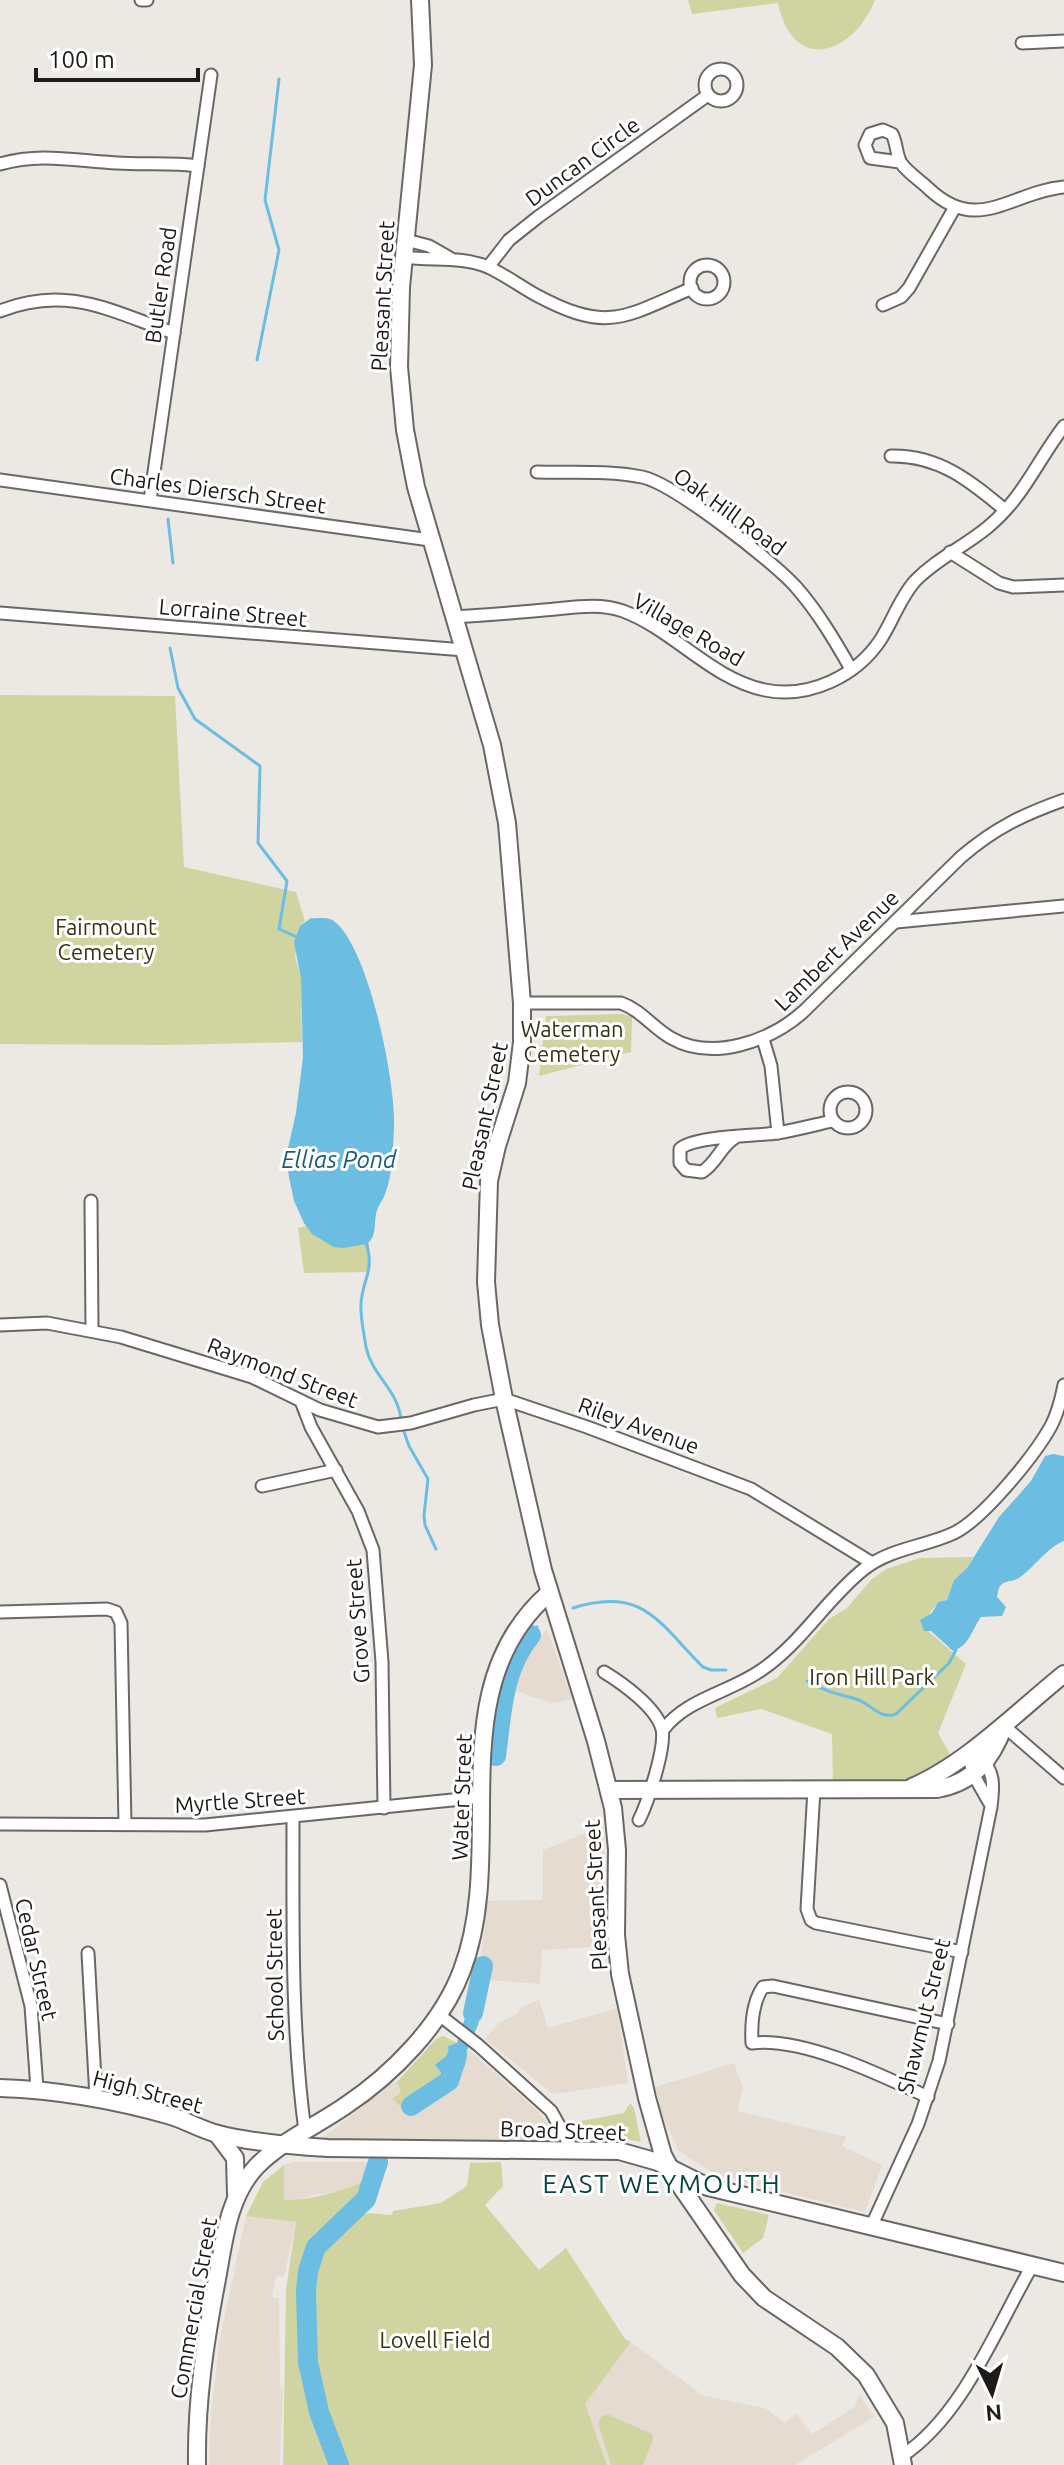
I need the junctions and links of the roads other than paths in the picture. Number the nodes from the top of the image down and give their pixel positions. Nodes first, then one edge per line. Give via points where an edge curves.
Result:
1 (141, 0) edge
2 (147, 0) edge
3 (420, 0) edge
4 (1064, 41) edge
5 (1022, 43) dead end
6 (211, 75) dead end
7 (708, 95) dead end
8 (900, 162) dead end
9 (0, 164) edge
10 (198, 166) junction
11 (1064, 187) edge
12 (955, 207) junction
13 (405, 249) junction
14 (488, 267) junction
15 (692, 288) dead end
16 (883, 305) dead end
17 (0, 311) edge
18 (174, 333) junction
19 (1064, 426) edge
20 (891, 456) dead end
21 (537, 472) dead end
22 (0, 480) edge
23 (150, 500) junction
24 (1005, 510) junction
25 (430, 540) junction
26 (950, 552) junction
27 (1064, 585) edge
28 (0, 613) edge
29 (453, 617) junction
30 (464, 650) junction
31 (851, 669) junction
32 (1064, 800) edge
33 (1064, 906) edge
34 (896, 922) junction
35 (522, 1003) junction
36 (763, 1039) junction
37 (832, 1121) dead end
38 (778, 1133) junction
39 (736, 1137) junction
40 (91, 1201) dead end
41 (0, 1325) edge
42 (92, 1329) junction
43 (1064, 1385) edge
44 (504, 1399) junction
45 (301, 1401) junction
46 (336, 1470) junction
47 (262, 1486) dead end
48 (872, 1563) junction
49 (549, 1593) junction
50 (0, 1612) edge
51 (604, 1672) dead end
52 (1064, 1674) edge
53 (1004, 1726) junction
54 (663, 1730) junction
55 (968, 1751) junction
56 (979, 1769) junction
57 (1064, 1778) edge
58 (652, 1788) junction
59 (814, 1789) junction
60 (609, 1790) junction
61 (906, 1790) junction
62 (482, 1797) junction
63 (991, 1807) junction
64 (384, 1808) junction
65 (293, 1818) junction
66 (639, 1820) dead end
67 (0, 1824) edge
68 (125, 1824) junction
69 (0, 1885) edge
70 (962, 1952) junction
71 (88, 1953) dead end
72 (445, 2018) junction
73 (948, 2024) junction
74 (0, 2088) edge
75 (37, 2089) junction
76 (928, 2097) junction
77 (96, 2098) junction
78 (305, 2131) junction
79 (217, 2134) junction
80 (283, 2145) junction
81 (572, 2149) junction
82 (669, 2167) junction
83 (236, 2196) junction
84 (871, 2227) junction
85 (1032, 2266) junction
86 (1064, 2273) edge
87 (903, 2460) edge
88 (197, 2465) edge

1 - 2 street
3 - 13 main road, Pleasant Street via 423,65
4 - 5 street
6 - 10 street, Butler Road
7 - 14 street, Duncan Circle via 538,217 509,240
8 - 12 street
9 - 10 street via 37,156
10 - 18 street, Butler Road
11 - 12 street via 987,210
12 - 16 street via 909,288
13 - 14 street via 429,246
13 - 25 main road, Pleasant Street via 399,312 401,398
14 - 15 street via 563,308 598,319 631,314
17 - 18 street via 29,303 79,301
18 - 23 street, Butler Road
19 - 24 street, Village Road
20 - 24 street via 929,460 955,471
21 - 31 street, Oak Hill Road via 643,477 662,484 796,586
22 - 23 street, Charles Diersch Street
23 - 25 street, Charles Diersch Street
24 - 26 street, Village Road
25 - 29 main road, Pleasant Street
26 - 27 street via 999,583
26 - 31 street, Village Road via 912,584 880,640
28 - 30 street, Lorraine Street
29 - 30 main road, Pleasant Street
29 - 31 street, Village Road via 610,608 642,621 723,673 769,691 809,689
30 - 35 main road, Pleasant Street via 503,797
32 - 34 street, Lambert Avenue via 987,836
33 - 34 street
34 - 36 street, Lambert Avenue via 788,1025
35 - 36 street, Lambert Avenue via 621,1003 671,1038 692,1046 717,1048
35 - 44 main road, Pleasant Street via 520,1069 494,1155 488,1202 487,1298
36 - 38 street
37 - 38 street
38 - 39 street
39 - 39 street via 702,1172 686,1170 680,1163 684,1145
40 - 42 street
41 - 42 street, Raymond Street via 47,1323
42 - 45 street, Raymond Street via 252,1377
43 - 48 street via 1042,1439 980,1514 955,1532
44 - 45 street, Raymond Street via 388,1427
44 - 48 street, Riley Avenue via 759,1493
44 - 49 main road, Pleasant Street
45 - 46 street, Grove Street
46 - 47 street
46 - 64 street, Grove Street via 373,1550 382,1662
48 - 54 street via 773,1662 681,1711
49 - 60 main road, Pleasant Street
49 - 62 main road, Water Street via 520,1623 493,1678 486,1708
50 - 68 street via 116,1612 121,1623
51 - 54 street via 634,1694
52 - 53 main road
53 - 55 main road
53 - 56 main road
53 - 57 street
54 - 58 street
55 - 56 street
55 - 61 main road
56 - 61 main road via 946,1788
56 - 63 street
56 - 63 street, Shawmut Street via 993,1786
58 - 59 main road
58 - 60 main road
58 - 66 street
59 - 61 main road
59 - 70 street via 807,1909 811,1920
60 - 82 main road, Pleasant Street via 616,1836 617,1953 645,2093
62 - 64 street, Myrtle Street
62 - 72 main road, Water Street via 480,1884 472,1939
63 - 70 street, Shawmut Street
64 - 65 street, Myrtle Street
65 - 68 street, Myrtle Street
65 - 78 street, School Street via 294,2031
67 - 68 street, Myrtle Street
69 - 75 street, Cedar Street via 31,2006
70 - 73 street, Shawmut Street
71 - 77 street
72 - 78 main road, Commercial Street via 377,2081
72 - 81 street via 551,2111
73 - 76 street, Shawmut Street
73 - 76 street via 773,1986 763,1987 752,2017 752,2043 781,2042
74 - 75 main road, High Street
75 - 77 main road, High Street
76 - 84 street, Shawmut Street
77 - 79 main road, High Street via 175,2117
78 - 80 main road, Commercial Street
79 - 80 main road, High Street
79 - 83 main road via 235,2158
80 - 81 main road, Broad Street
80 - 83 main road, Commercial Street via 258,2165
81 - 82 main road, Broad Street via 619,2151
82 - 84 main road, Broad Street via 708,2187
82 - 87 main road via 750,2284 863,2371 890,2411
83 - 88 main road, Commercial Street via 205,2342
84 - 85 main road, Broad Street
85 - 86 main road, Broad Street
85 - 87 street via 949,2411

